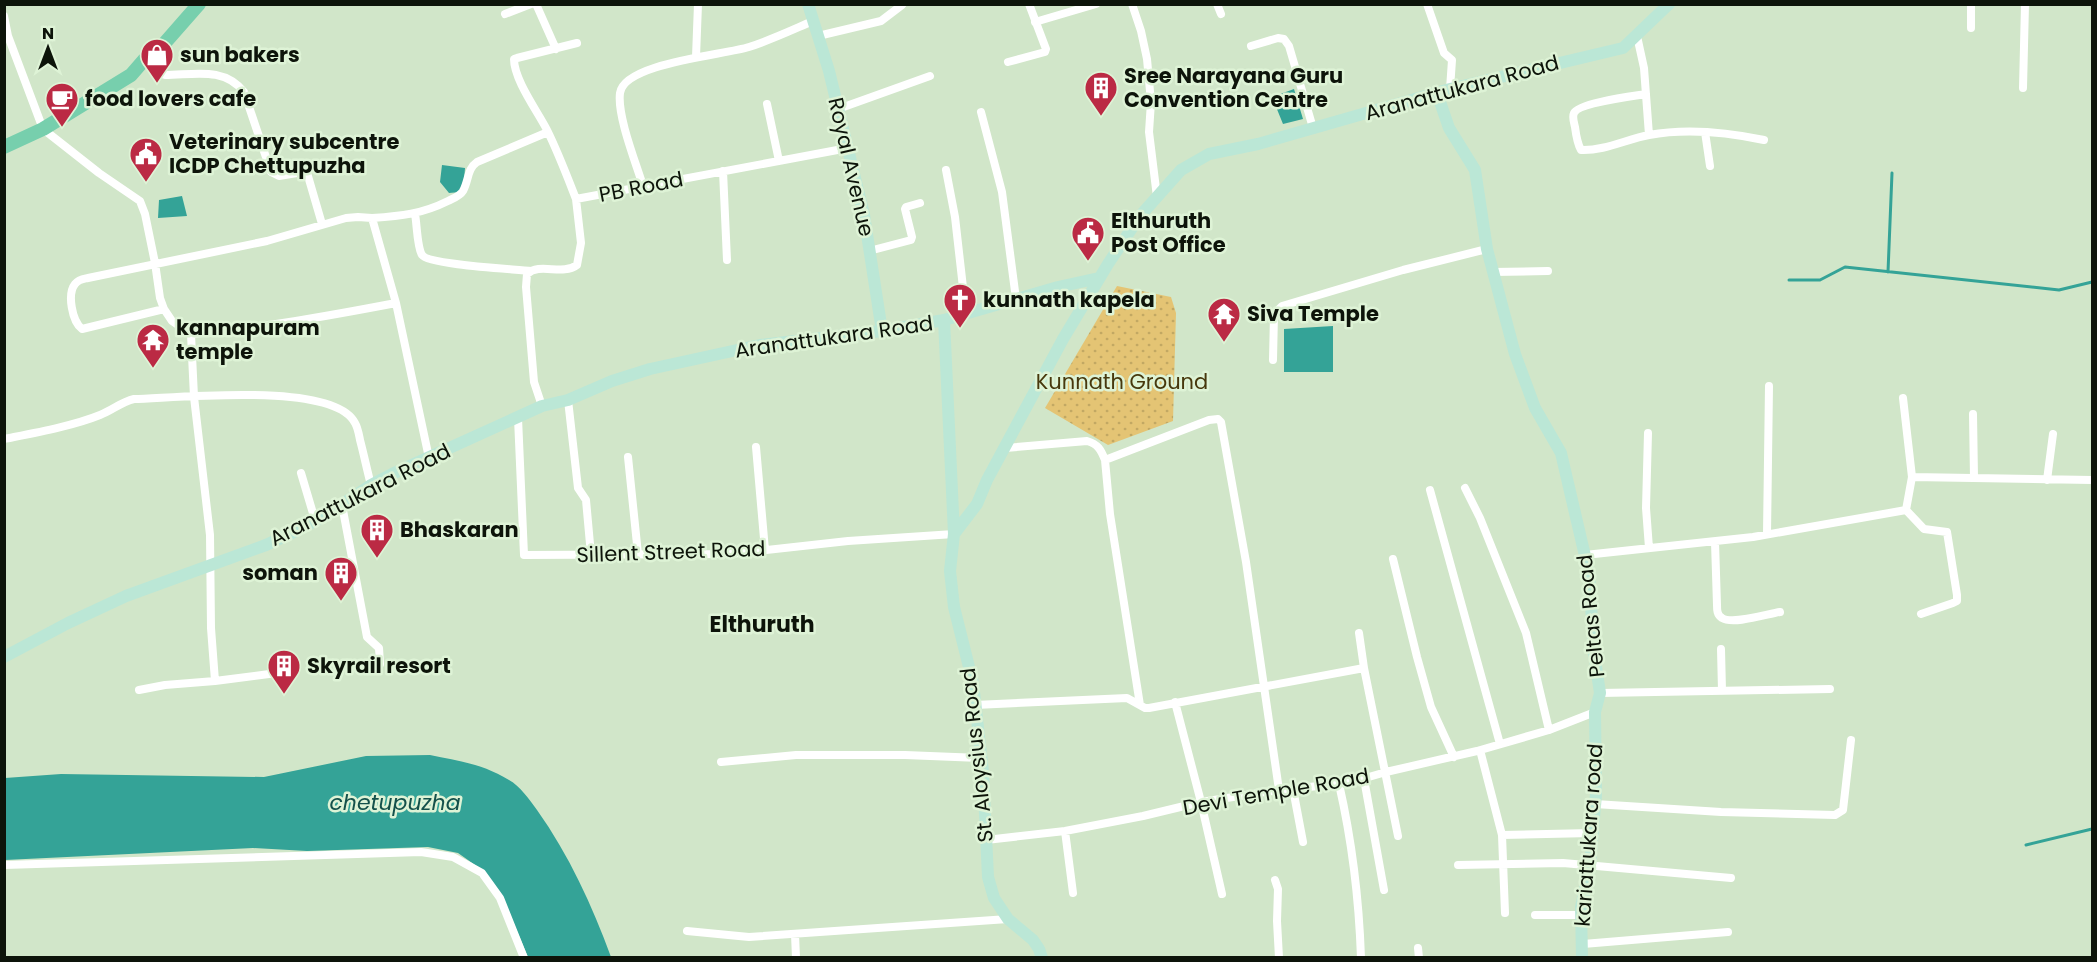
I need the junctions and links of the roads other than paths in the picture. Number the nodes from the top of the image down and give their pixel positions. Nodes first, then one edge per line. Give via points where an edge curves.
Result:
1 (199, 4) edge
2 (531, 4) edge
3 (536, 4) edge
4 (698, 4) edge
5 (808, 4) edge
6 (1029, 4) edge
7 (1096, 4) edge
8 (1132, 4) edge
9 (1217, 4) edge
10 (1427, 4) edge
11 (1669, 4) edge
12 (1971, 4) edge
13 (2025, 4) edge
14 (902, 5) edge
15 (505, 14) dead end
16 (1221, 14) dead end
17 (4, 16) edge
18 (813, 21) junction
19 (1035, 22) junction
20 (1971, 28) dead end
21 (818, 36) junction
22 (1637, 36) junction
23 (577, 43) dead end
24 (1251, 46) dead end
25 (556, 49) junction
26 (696, 57) junction
27 (144, 60) junction
28 (1008, 62) dead end
29 (930, 76) dead end
30 (2023, 88) dead end
31 (1450, 89) junction
32 (1437, 93) junction
33 (1646, 94) junction
34 (766, 104) dead end
35 (838, 108) junction
36 (981, 112) dead end
37 (1313, 128) junction
38 (43, 129) junction
39 (548, 132) junction
40 (1706, 132) junction
41 (1649, 135) junction
42 (1764, 140) dead end
43 (4, 147) edge
44 (848, 148) junction
45 (779, 161) junction
46 (1710, 166) dead end
47 (946, 170) dead end
48 (723, 171) junction
49 (643, 186) junction
50 (1157, 197) junction
51 (576, 199) junction
52 (920, 203) dead end
53 (415, 214) junction
54 (372, 218) junction
55 (322, 224) junction
56 (1487, 249) junction
57 (870, 251) junction
58 (727, 260) dead end
59 (155, 263) junction
60 (531, 271) junction
61 (1548, 271) dead end
62 (1492, 272) junction
63 (1099, 278) junction
64 (1016, 299) junction
65 (396, 303) junction
66 (164, 309) junction
67 (966, 314) junction
68 (944, 321) junction
69 (882, 331) junction
70 (191, 333) junction
71 (1273, 360) dead end
72 (1769, 386) dead end
73 (194, 398) junction
74 (1903, 398) dead end
75 (568, 400) junction
76 (542, 406) junction
77 (1973, 414) dead end
78 (518, 418) junction
79 (1648, 433) dead end
80 (2053, 434) dead end
81 (4, 439) edge
82 (756, 447) dead end
83 (1005, 448) junction
84 (628, 457) dead end
85 (429, 458) junction
86 (1105, 460) junction
87 (301, 473) dead end
88 (1912, 477) junction
89 (1974, 478) junction
90 (2047, 480) junction
91 (2092, 480) edge
92 (371, 485) junction
93 (1465, 488) dead end
94 (1430, 490) dead end
95 (342, 505) junction
96 (1906, 510) junction
97 (315, 520) junction
98 (954, 534) junction
99 (1767, 534) junction
100 (1715, 542) junction
101 (1649, 548) junction
102 (765, 550) junction
103 (638, 554) junction
104 (591, 555) junction
105 (1585, 555) junction
106 (1394, 558) dead end
107 (209, 566) junction
108 (1780, 612) dead end
109 (1921, 614) dead end
110 (1359, 633) dead end
111 (1721, 649) dead end
112 (4, 657) edge
113 (380, 664) dead end
114 (1364, 668) junction
115 (292, 671) dead end
116 (215, 681) junction
117 (1264, 686) junction
118 (1830, 689) dead end
119 (140, 690) dead end
120 (1722, 691) junction
121 (1600, 693) junction
122 (1175, 702) junction
123 (975, 705) junction
124 (1140, 705) junction
125 (1595, 712) junction
126 (1549, 730) junction
127 (1851, 740) dead end
128 (1500, 744) junction
129 (1480, 750) junction
130 (1454, 757) junction
131 (980, 758) junction
132 (722, 762) dead end
133 (1386, 772) junction
134 (1364, 779) junction
135 (1339, 784) junction
136 (1293, 789) junction
137 (1279, 790) junction
138 (1201, 802) junction
139 (1595, 804) junction
140 (1065, 831) junction
141 (1592, 833) junction
142 (1502, 836) junction
143 (1398, 837) dead end
144 (986, 840) junction
145 (1303, 842) dead end
146 (1504, 864) junction
147 (4, 865) edge
148 (1458, 865) dead end
149 (1590, 865) junction
150 (1731, 878) dead end
151 (1277, 885) dead end
152 (1384, 890) dead end
153 (1073, 893) dead end
154 (1222, 894) dead end
155 (1505, 913) dead end
156 (1535, 915) dead end
157 (1581, 915) junction
158 (1008, 919) junction
159 (687, 931) dead end
160 (1728, 932) dead end
161 (795, 934) junction
162 (1583, 944) junction
163 (524, 957) edge
164 (796, 957) edge
165 (1042, 957) edge
166 (1279, 957) edge
167 (1361, 957) edge
168 (1582, 957) edge

1 - 27 main road via 163,45
2 - 15 street
3 - 25 street
4 - 26 street
5 - 18 main road, Royal Avenue
6 - 19 street
7 - 19 street
8 - 50 street via 1149,71 1149,132
9 - 16 street
10 - 31 street via 1444,53 1452,60
11 - 22 main road, Aranattukara Road
12 - 20 street
13 - 30 street
14 - 21 street via 881,21
17 - 38 street
18 - 21 main road, Royal Avenue
18 - 26 street via 751,46
19 - 28 street via 1045,52
21 - 35 main road, Royal Avenue
22 - 31 main road, Aranattukara Road via 1617,50
22 - 33 street
23 - 25 street
24 - 37 street via 1284,39
25 - 39 street via 513,62
26 - 49 street via 637,74 624,82 621,110
27 - 38 main road via 131,75
27 - 55 street via 165,75 215,73 238,84 271,172 279,176 308,176
29 - 35 street
31 - 32 main road, Aranattukara Road
32 - 37 main road, Aranattukara Road
32 - 56 main road, Peltas Road via 1449,128 1475,170
33 - 41 street
33 - 41 street via 1580,107 1573,114 1581,150
34 - 45 street
35 - 44 main road, Royal Avenue
36 - 64 street via 1002,192
37 - 50 main road, Aranattukara Road via 1209,154 1182,170
38 - 43 main road
38 - 59 street via 140,201
39 - 51 street
39 - 53 street via 477,162 460,195
40 - 41 street
40 - 42 street
40 - 46 street
44 - 45 street, PB Road
44 - 57 main road, Royal Avenue
45 - 48 street, PB Road
47 - 67 street
48 - 49 street, PB Road
48 - 58 street
49 - 51 street, PB Road
50 - 63 main road, Aranattukara Road
51 - 60 street, PB Road via 581,243 577,264 571,269
52 - 57 street via 905,209 911,240
53 - 54 street
53 - 60 street via 420,251 427,259
54 - 55 street
54 - 65 street
55 - 59 street via 267,241
56 - 62 main road, Peltas Road
56 - 71 street via 1282,306 1274,314
57 - 69 main road, Royal Avenue
59 - 66 street
59 - 66 street via 79,280 71,301 82,329
60 - 76 street via 526,286 534,382
61 - 62 street
62 - 105 main road, Peltas Road via 1535,408 1561,453
63 - 64 main road, Aranattukara Road
63 - 83 main road
64 - 67 main road, Aranattukara Road
65 - 70 street via 320,318
65 - 85 street
66 - 70 street via 172,321
67 - 68 main road, Aranattukara Road
68 - 69 main road, Aranattukara Road
68 - 98 main road, St. Aloysius Road
69 - 75 main road, Aranattukara Road via 760,345 612,381
70 - 73 street
72 - 99 street
73 - 81 street via 124,401 77,423
73 - 92 street via 290,396 334,405 356,423
73 - 107 street via 210,535
74 - 88 street
75 - 76 main road, Aranattukara Road
75 - 104 street via 578,488 586,500
76 - 78 main road, Aranattukara Road
77 - 89 street
78 - 85 main road, Aranattukara Road
78 - 104 street, Sillent Street Road via 524,555
79 - 101 street
80 - 90 street
82 - 102 street
83 - 86 street via 1087,441 1099,446
83 - 98 main road via 977,504
84 - 103 street
85 - 92 main road, Aranattukara Road
86 - 117 street via 1209,420 1221,422
86 - 124 street
87 - 97 street
88 - 89 street
88 - 96 street
89 - 90 street
90 - 91 street
92 - 95 main road, Aranattukara Road
93 - 126 street via 1526,633
94 - 128 street
95 - 97 main road, Aranattukara Road
95 - 113 street via 367,637 379,648
96 - 99 street
96 - 109 street via 1924,529 1947,532 1957,596 1957,601
97 - 107 main road, Aranattukara Road via 266,545
98 - 102 street, Sillent Street Road
98 - 123 main road, St. Aloysius Road via 950,571 954,607
99 - 100 street
100 - 101 street
100 - 108 street via 1721,618 1740,620
101 - 105 street
102 - 103 street, Sillent Street Road
103 - 104 street, Sillent Street Road
105 - 121 main road, Peltas Road
106 - 130 street via 1431,706
107 - 112 main road, Aranattukara Road via 126,596
107 - 116 street
110 - 114 street
111 - 120 street
114 - 117 street
114 - 133 street
115 - 116 street
116 - 119 street
117 - 122 street
117 - 137 street
118 - 120 street
120 - 121 street
121 - 125 main road, Peltas Road
122 - 124 street via 1149,708
122 - 138 street
123 - 124 street via 1127,698
123 - 131 main road, St. Aloysius Road
125 - 126 street, Devi Temple Road
125 - 139 main road, kariattukara road
126 - 128 street, Devi Temple Road
127 - 139 street via 1843,810 1835,815
128 - 129 street, Devi Temple Road
129 - 130 street, Devi Temple Road
129 - 142 street
130 - 133 street, Devi Temple Road
131 - 132 street via 796,755
131 - 144 main road, St. Aloysius Road
133 - 134 street, Devi Temple Road
133 - 143 street
134 - 135 street, Devi Temple Road
134 - 152 street
135 - 136 street, Devi Temple Road
135 - 167 street via 1350,832
136 - 137 street, Devi Temple Road
136 - 145 street
137 - 138 street, Devi Temple Road
138 - 140 street, Devi Temple Road
138 - 154 street
139 - 141 main road, kariattukara road
140 - 144 street, Devi Temple Road
140 - 153 street
141 - 142 street
141 - 149 main road, kariattukara road
142 - 146 street
144 - 158 main road, St. Aloysius Road via 988,877 994,898
146 - 148 street
146 - 149 street
146 - 155 street
147 - 163 street via 421,852 453,857 482,873 500,898
149 - 150 street
149 - 157 main road, kariattukara road
151 - 166 street
156 - 157 street
157 - 162 main road, kariattukara road
158 - 161 street
158 - 165 main road, St. Aloysius Road via 1033,940
159 - 161 street via 749,937
160 - 162 street
161 - 164 street
162 - 168 main road, kariattukara road

